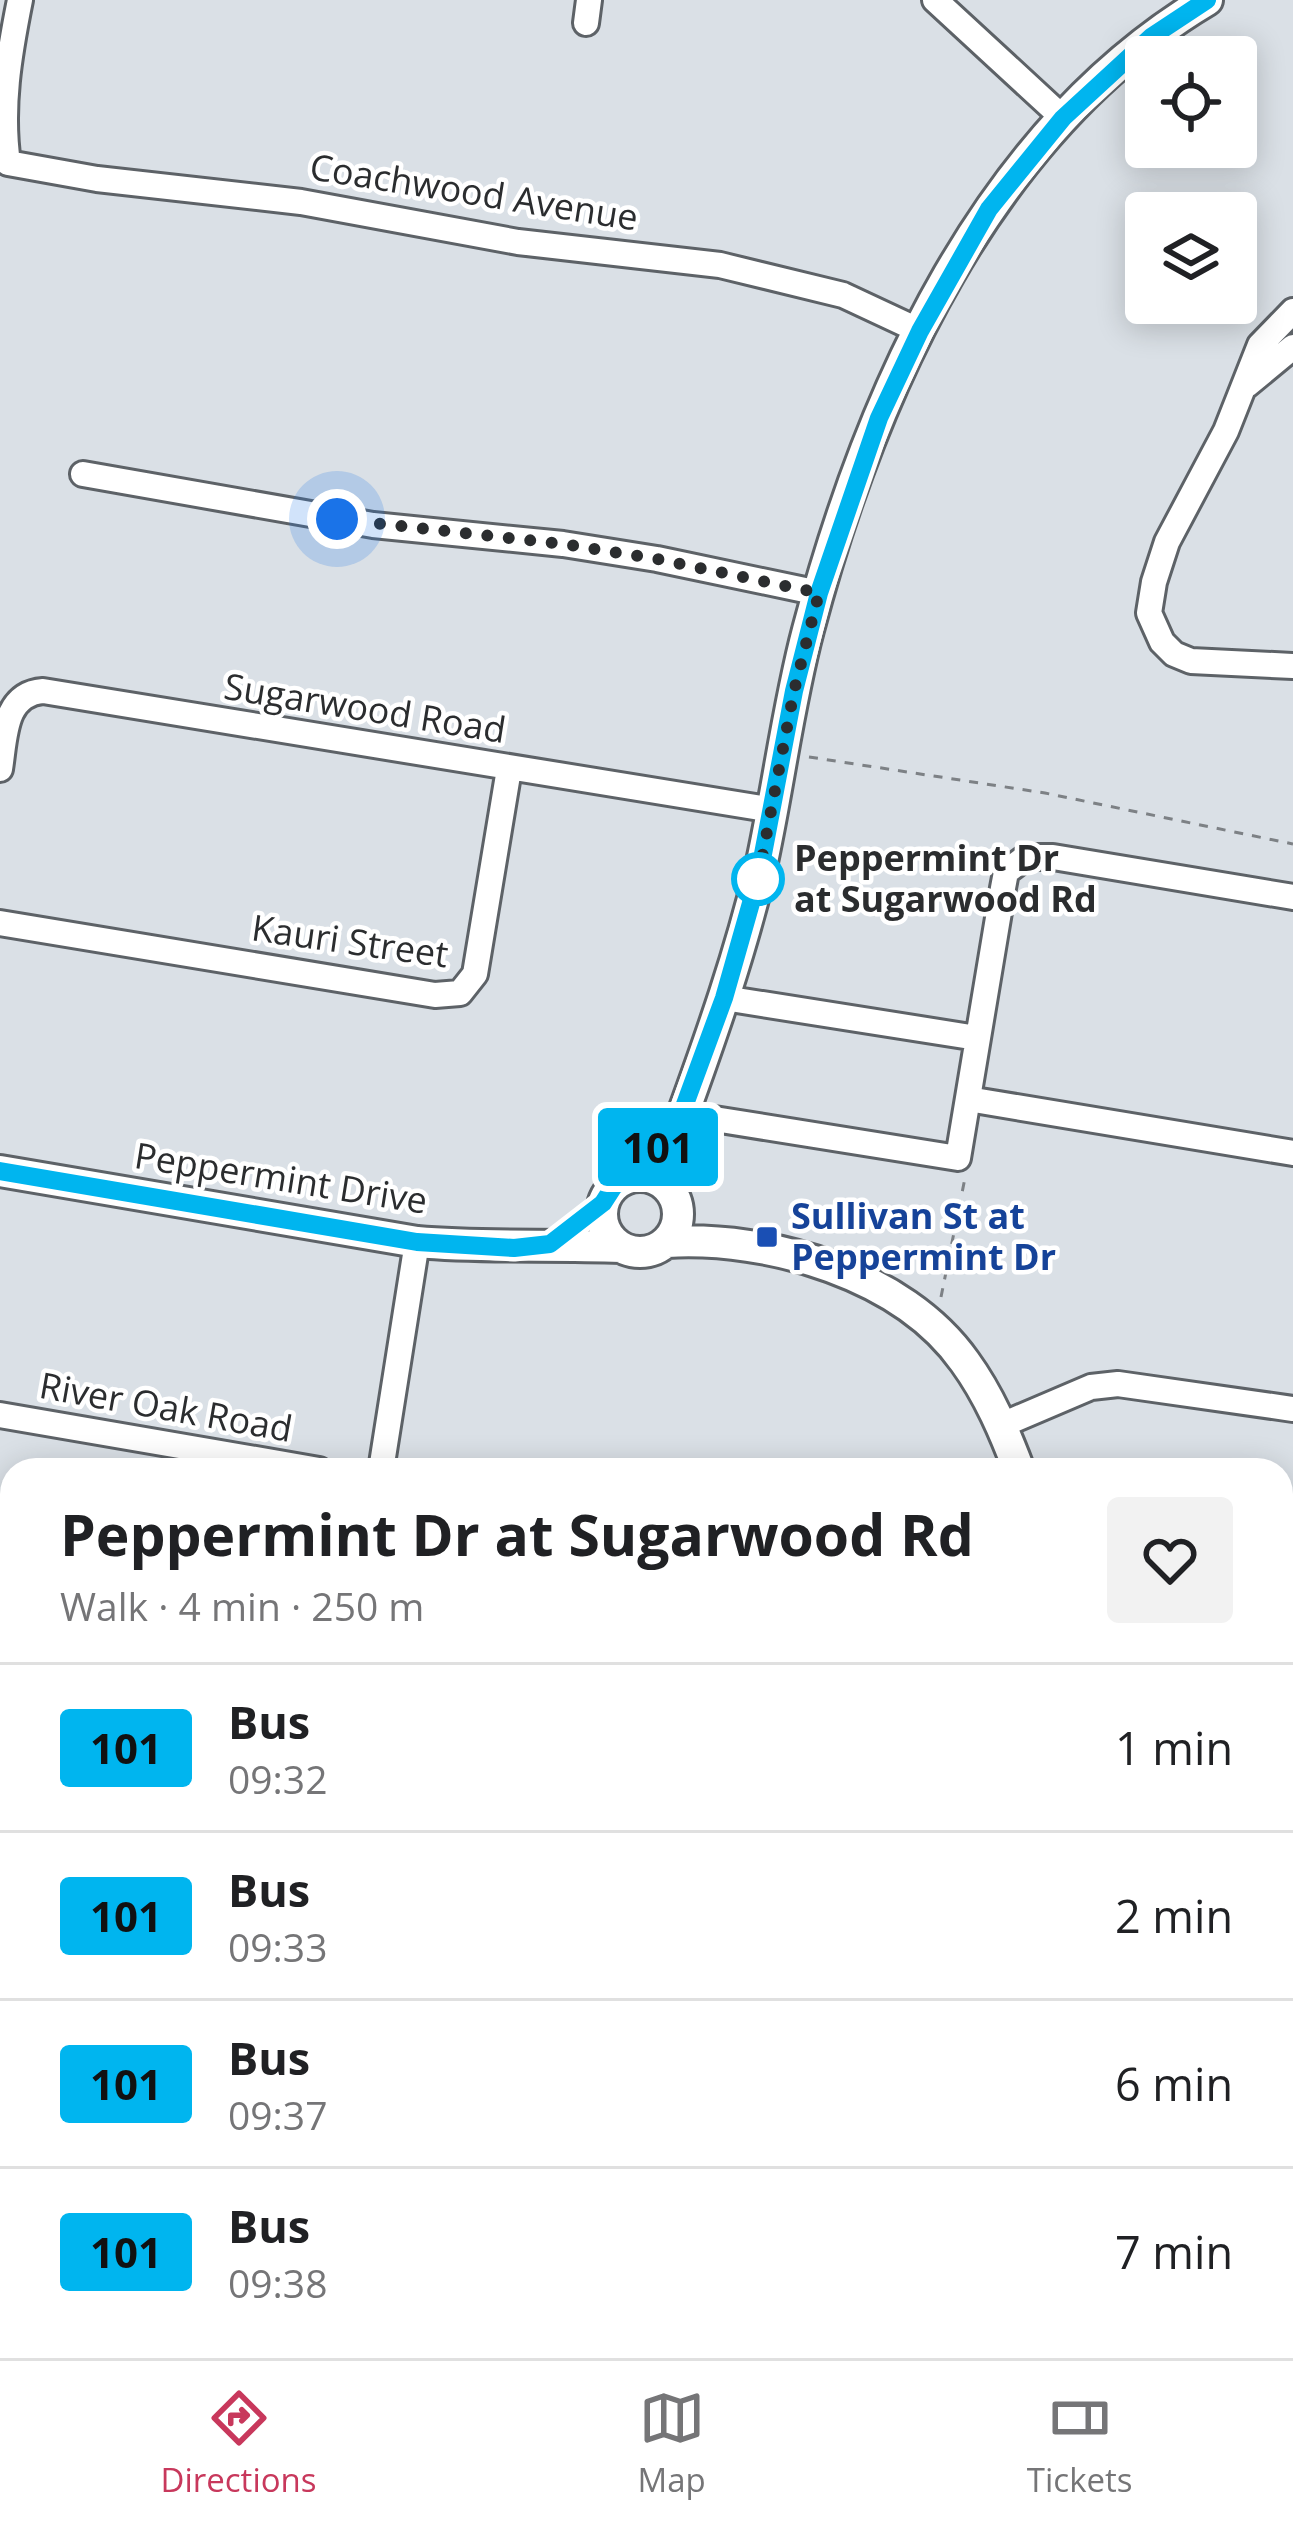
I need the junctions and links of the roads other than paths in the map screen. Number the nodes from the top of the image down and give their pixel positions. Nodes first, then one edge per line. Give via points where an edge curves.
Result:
1 (20, 0) edge
2 (935, 0) edge
3 (1208, 0) edge
4 (1063, 118) junction
5 (1293, 310) edge
6 (920, 331) junction
7 (1293, 347) edge
8 (1245, 387) junction
9 (83, 474) dead end
10 (819, 593) junction
11 (1293, 666) edge
12 (0, 769) edge
13 (509, 769) junction
14 (773, 810) junction
15 (1293, 897) edge
16 (0, 923) edge
17 (724, 998) junction
18 (977, 1038) junction
19 (968, 1099) junction
20 (680, 1120) junction
21 (1293, 1153) edge
22 (0, 1172) edge
23 (632, 1176) junction
24 (675, 1198) junction
25 (603, 1203) junction
26 (417, 1242) junction
27 (667, 1242) junction
28 (550, 1244) junction
29 (745, 1244) junction
30 (621, 1247) junction
31 (1293, 1409) edge
32 (0, 1414) edge
33 (1002, 1425) junction
34 (251, 1458) edge
35 (383, 1458) edge
36 (1014, 1458) edge

1 - 6 street, Coachwood Avenue via 3,89 8,163 720,265 843,295
2 - 4 street
3 - 4 street via 1151,37
4 - 6 street via 989,209
5 - 8 street via 1260,345
6 - 10 street via 879,418
7 - 8 street
8 - 11 street via 1167,542 1149,613 1162,642 1191,661
9 - 10 street via 373,525 657,559
10 - 14 street
12 - 13 street, Sugarwood Road via 15,704 43,691
13 - 14 street, Sugarwood Road
13 - 16 street, Kauri Street via 475,974 460,993
14 - 17 street
15 - 18 street via 1026,857 1006,872
17 - 18 street
17 - 20 street
18 - 19 street
19 - 20 street via 958,1157
19 - 21 street
20 - 23 street
20 - 24 street
22 - 26 street, Peppermint Drive
23 - 24 street via 655,1178
23 - 25 street
24 - 27 street via 678,1224
24 - 29 street
25 - 28 street
25 - 30 street via 604,1228
26 - 28 street, Peppermint Drive
26 - 35 street
27 - 29 street
27 - 30 street via 645,1252
28 - 30 street, Peppermint Drive
29 - 33 street via 839,1272 906,1307 964,1360
31 - 33 street via 1118,1384 1091,1387
32 - 34 street, River Oak Road
33 - 36 street

